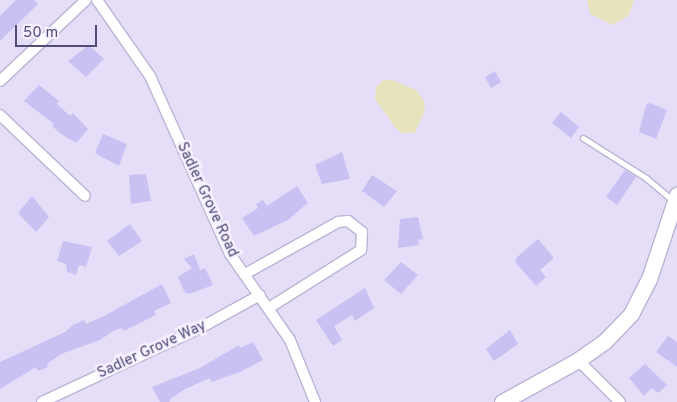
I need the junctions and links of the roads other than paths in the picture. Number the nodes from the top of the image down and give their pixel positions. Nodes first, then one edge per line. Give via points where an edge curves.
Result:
1 (86, 0) edge
2 (97, 0) edge
3 (0, 81) edge
4 (0, 115) edge
5 (583, 138) dead end
6 (85, 196) dead end
7 (676, 199) edge
8 (245, 274) junction
9 (260, 295) junction
10 (270, 308) junction
11 (578, 360) junction
12 (42, 402) edge
13 (315, 402) edge
14 (502, 402) edge
15 (620, 402) edge

1 - 3 street
2 - 8 street, Sadler Grove Road via 150,76 214,221 230,254
4 - 6 street
5 - 7 lane
7 - 11 street via 649,279 631,314 605,341
8 - 9 street, Sadler Grove Road
8 - 10 street via 338,222 348,221 362,232 361,250
9 - 10 street, Sadler Grove Road
9 - 12 street, Sadler Grove Way via 202,327
10 - 13 street, Sadler Grove Road via 290,340
11 - 14 street
11 - 15 street

